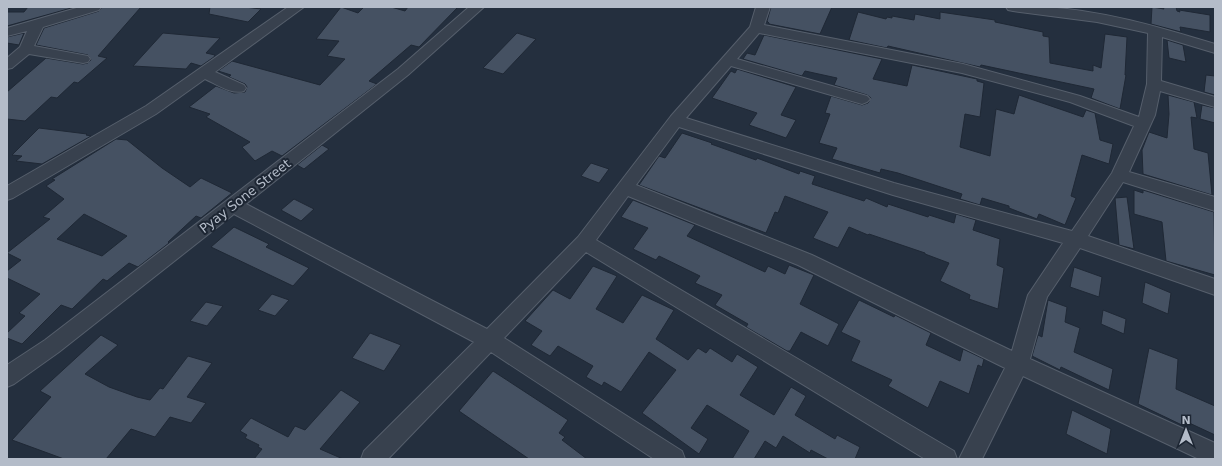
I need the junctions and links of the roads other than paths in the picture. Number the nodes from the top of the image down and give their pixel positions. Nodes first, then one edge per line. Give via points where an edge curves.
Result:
1 (94, 7) edge
2 (297, 7) edge
3 (477, 7) edge
4 (763, 7) edge
5 (1013, 7) edge
6 (37, 24) junction
7 (756, 28) junction
8 (1155, 30) junction
9 (7, 32) edge
10 (1215, 49) edge
11 (26, 50) junction
12 (83, 60) dead end
13 (728, 61) junction
14 (7, 65) edge
15 (204, 73) junction
16 (1154, 84) junction
17 (239, 88) dead end
18 (862, 99) dead end
19 (1215, 102) edge
20 (676, 120) junction
21 (1143, 124) junction
22 (1119, 175) junction
23 (625, 188) junction
24 (7, 194) edge
25 (1215, 204) edge
26 (232, 206) junction
27 (1076, 239) junction
28 (584, 242) junction
29 (1215, 287) edge
30 (490, 340) junction
31 (1018, 364) junction
32 (7, 377) edge
33 (1215, 455) edge
34 (373, 459) edge
35 (674, 459) edge
36 (946, 459) edge
37 (970, 459) edge

1 - 6 street
2 - 15 street
3 - 26 street, Pyay Sone Street via 403,72
4 - 7 street
5 - 8 street via 1097,18
6 - 9 street
6 - 11 street
7 - 13 street
7 - 21 street via 963,69 1075,99
8 - 10 street
8 - 16 street
11 - 12 street
11 - 14 street
13 - 18 street
13 - 20 street
15 - 17 street
15 - 24 street via 151,110
16 - 19 street
16 - 21 street
20 - 23 street
20 - 27 street via 893,189
21 - 22 street
22 - 25 street
22 - 27 street
23 - 28 street
23 - 31 street via 805,260
26 - 30 street
26 - 32 street, Pyay Sone Street via 52,346
27 - 29 street
27 - 31 street via 1038,295
28 - 30 street
28 - 36 street
30 - 34 street
30 - 35 street
31 - 33 street
31 - 37 street

